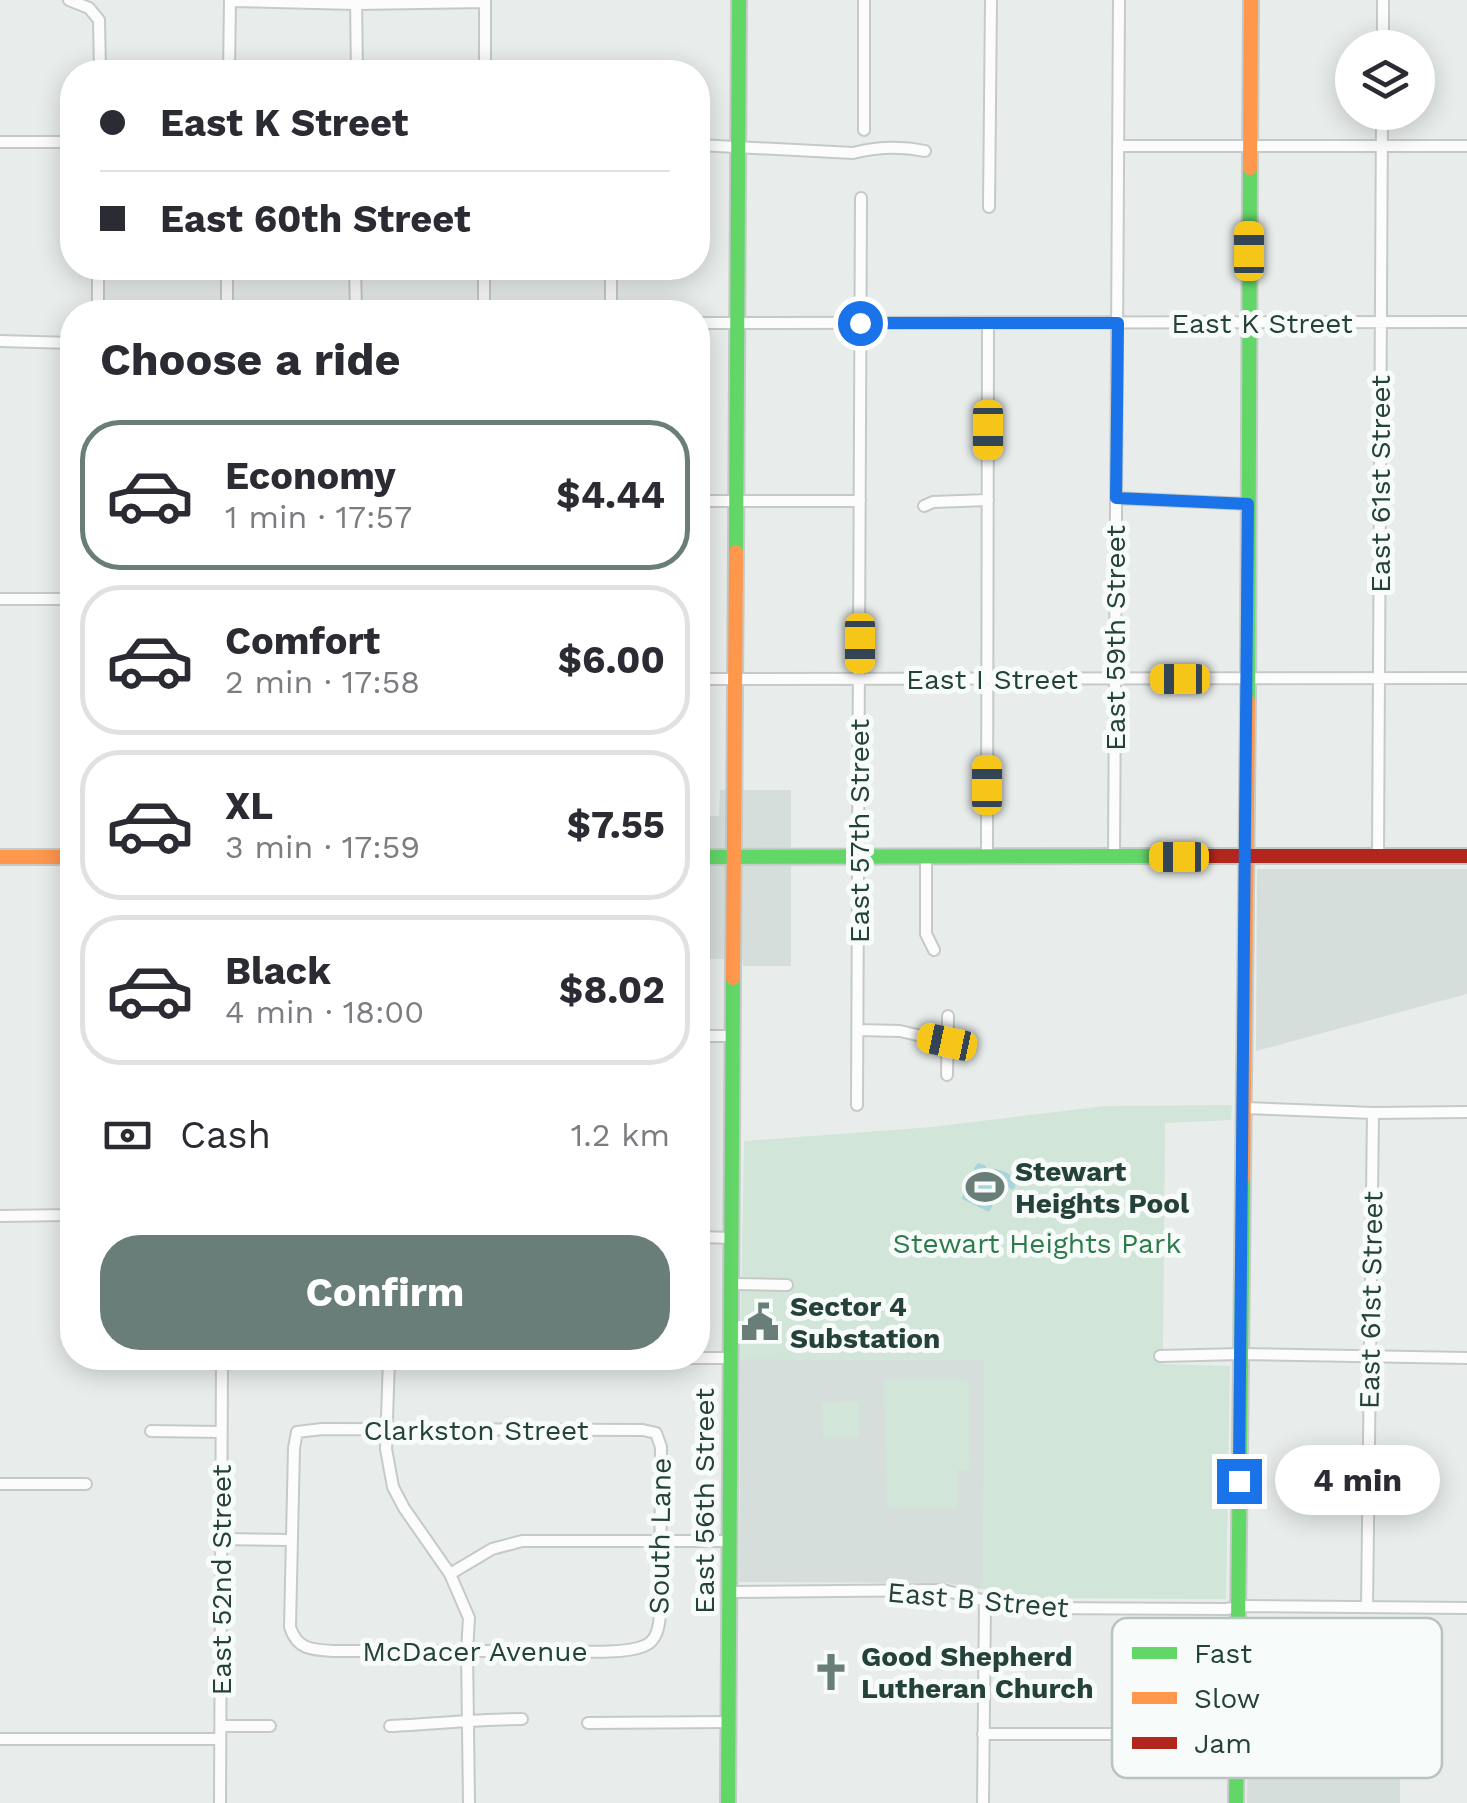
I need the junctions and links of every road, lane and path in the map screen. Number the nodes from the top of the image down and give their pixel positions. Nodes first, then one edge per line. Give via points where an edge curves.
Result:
1 (68, 0) edge
2 (739, 0) edge
3 (864, 0) edge
4 (992, 0) edge
5 (1119, 0) edge
6 (1251, 0) edge
7 (1382, 0) edge
8 (230, 1) edge
9 (485, 1) edge
10 (356, 2) edge
11 (1382, 30) edge
12 (100, 60) edge
13 (229, 60) edge
14 (356, 60) edge
15 (485, 60) edge
16 (864, 130) dead end
17 (1382, 130) edge
18 (0, 142) edge
19 (60, 142) edge
20 (710, 145) edge
21 (1118, 146) junction
22 (1250, 146) junction
23 (1382, 146) junction
24 (1467, 146) edge
25 (739, 147) junction
26 (925, 151) dead end
27 (860, 198) dead end
28 (990, 207) dead end
29 (710, 322) edge
30 (1248, 322) junction
31 (1467, 322) edge
32 (738, 323) junction
33 (860, 323) junction
34 (988, 323) junction
35 (1118, 323) junction
36 (1380, 323) junction
37 (0, 341) edge
38 (60, 342) edge
39 (1116, 498) junction
40 (988, 500) junction
41 (710, 501) edge
42 (860, 501) junction
43 (736, 502) junction
44 (1248, 504) junction
45 (924, 506) dead end
46 (0, 599) edge
47 (60, 599) edge
48 (988, 678) junction
49 (1467, 678) edge
50 (710, 679) edge
51 (734, 679) junction
52 (860, 679) junction
53 (1116, 679) junction
54 (1248, 679) junction
55 (1380, 679) junction
56 (710, 856) edge
57 (860, 856) junction
58 (926, 856) junction
59 (987, 856) junction
60 (1246, 856) junction
61 (1378, 856) junction
62 (1467, 856) edge
63 (0, 857) edge
64 (60, 857) edge
65 (734, 857) junction
66 (1114, 857) junction
67 (934, 950) dead end
68 (948, 1016) dead end
69 (858, 1030) junction
70 (710, 1036) edge
71 (733, 1036) junction
72 (947, 1042) junction
73 (946, 1075) dead end
74 (857, 1105) dead end
75 (1244, 1108) junction
76 (1467, 1112) edge
77 (1374, 1113) junction
78 (0, 1216) edge
79 (60, 1216) edge
80 (710, 1237) edge
81 (733, 1238) junction
82 (732, 1284) junction
83 (788, 1285) dead end
84 (1240, 1354) junction
85 (1370, 1355) junction
86 (1160, 1356) dead end
87 (710, 1358) edge
88 (730, 1358) junction
89 (1467, 1358) edge
90 (222, 1370) edge
91 (389, 1370) edge
92 (387, 1430) junction
93 (151, 1432) dead end
94 (221, 1432) junction
95 (654, 1432) joint
96 (0, 1484) edge
97 (86, 1484) dead end
98 (221, 1539) junction
99 (292, 1540) junction
100 (661, 1541) junction
101 (728, 1541) junction
102 (450, 1574) junction
103 (728, 1592) junction
104 (985, 1600) junction
105 (1237, 1608) junction
106 (1367, 1608) junction
107 (1467, 1608) edge
108 (1237, 1618) edge
109 (652, 1642) joint
110 (467, 1651) junction
111 (468, 1719) junction
112 (522, 1719) dead end
113 (729, 1722) junction
114 (588, 1723) dead end
115 (221, 1726) junction
116 (270, 1726) dead end
117 (390, 1726) dead end
118 (983, 1734) junction
119 (1112, 1734) edge
120 (0, 1739) edge
121 (220, 1739) junction
122 (1236, 1778) edge
123 (220, 1803) edge
124 (468, 1803) edge
125 (728, 1803) edge
126 (982, 1803) edge
127 (1236, 1803) edge

1 - 12 street via 99,20
2 - 25 street, East 56th Street
3 - 16 street
4 - 28 street
5 - 21 street, East 59th Street
6 - 22 street
7 - 11 street
8 - 10 street
8 - 13 street
9 - 10 street
9 - 15 street
10 - 14 street
17 - 23 street, East 61st Street
18 - 19 street
20 - 25 street
21 - 22 street
21 - 35 street, East 59th Street
22 - 23 street
22 - 30 street
23 - 24 street
23 - 36 street, East 61st Street
25 - 26 street
25 - 32 street, East 56th Street
27 - 33 street, East 57th Street
29 - 32 street, East K Street
30 - 35 street, East K Street
30 - 36 street, East K Street
30 - 44 street
31 - 36 street, East K Street
32 - 33 street, East K Street
32 - 43 street, East 56th Street
33 - 34 street, East K Street
33 - 42 street, East 57th Street
34 - 35 street, East K Street
34 - 40 street
35 - 39 street, East 59th Street
36 - 55 street, East 61st Street
37 - 38 street
39 - 44 street
39 - 53 street, East 59th Street
40 - 45 street
40 - 48 street
41 - 43 street
42 - 43 street
42 - 52 street, East 57th Street
43 - 51 street, East 56th Street
44 - 54 street
46 - 47 street
48 - 52 street, East I Street
48 - 53 street, East I Street
48 - 59 street
49 - 55 street, East I Street
50 - 51 street, East I Street
51 - 52 street, East I Street
51 - 65 street, East 56th Street
52 - 57 street, East 57th Street
53 - 54 street, East I Street
53 - 66 street, East 59th Street
54 - 55 street, East I Street
54 - 60 street
55 - 61 street, East 61st Street
56 - 65 street
57 - 58 street
57 - 65 street
57 - 69 street, East 57th Street
58 - 59 street
58 - 67 street via 926,934
59 - 66 street
60 - 61 street
60 - 66 street
60 - 75 street
61 - 62 street
63 - 64 street
65 - 71 street, East 56th Street
68 - 72 street
69 - 72 street
69 - 74 street, East 57th Street
70 - 71 street
71 - 81 street, East 56th Street
72 - 73 street
75 - 77 street
75 - 84 street
76 - 77 street
77 - 85 street, East 61st Street
78 - 79 street
80 - 81 street
81 - 82 street, East 56th Street
82 - 83 street
82 - 88 street, East 56th Street
84 - 85 street
84 - 86 street
84 - 105 street
85 - 89 street
85 - 106 street, East 61st Street
87 - 88 street
88 - 101 street, East 56th Street
90 - 94 street, East 52nd Street
91 - 92 street
92 - 95 street, Clarkston Street
92 - 99 street, Clarkston Street via 298,1432
92 - 102 street via 388,1468 398,1498
93 - 94 street
94 - 98 street, East 52nd Street
95 - 100 street, South Lane via 661,1447
96 - 97 street
98 - 99 street
98 - 115 street, East 52nd Street
99 - 110 street, McDacer Avenue via 290,1626 307,1649
100 - 101 street
100 - 102 street via 511,1542
100 - 109 street, South Lane via 660,1614
101 - 103 street, East 56th Street
102 - 110 street via 470,1618
103 - 104 street, East B Street via 943,1590
103 - 113 street, East 56th Street
104 - 105 street, East B Street via 1027,1608
104 - 118 street
105 - 106 street, East B Street
105 - 108 street
106 - 107 street, East B Street
109 - 110 street, McDacer Avenue via 622,1650
110 - 111 street
111 - 112 street
111 - 117 street
111 - 124 street
113 - 114 street
113 - 125 street, East 56th Street
115 - 116 street
115 - 121 street, East 52nd Street
118 - 119 street
118 - 126 street
120 - 121 street
121 - 123 street, East 52nd Street
122 - 127 street

